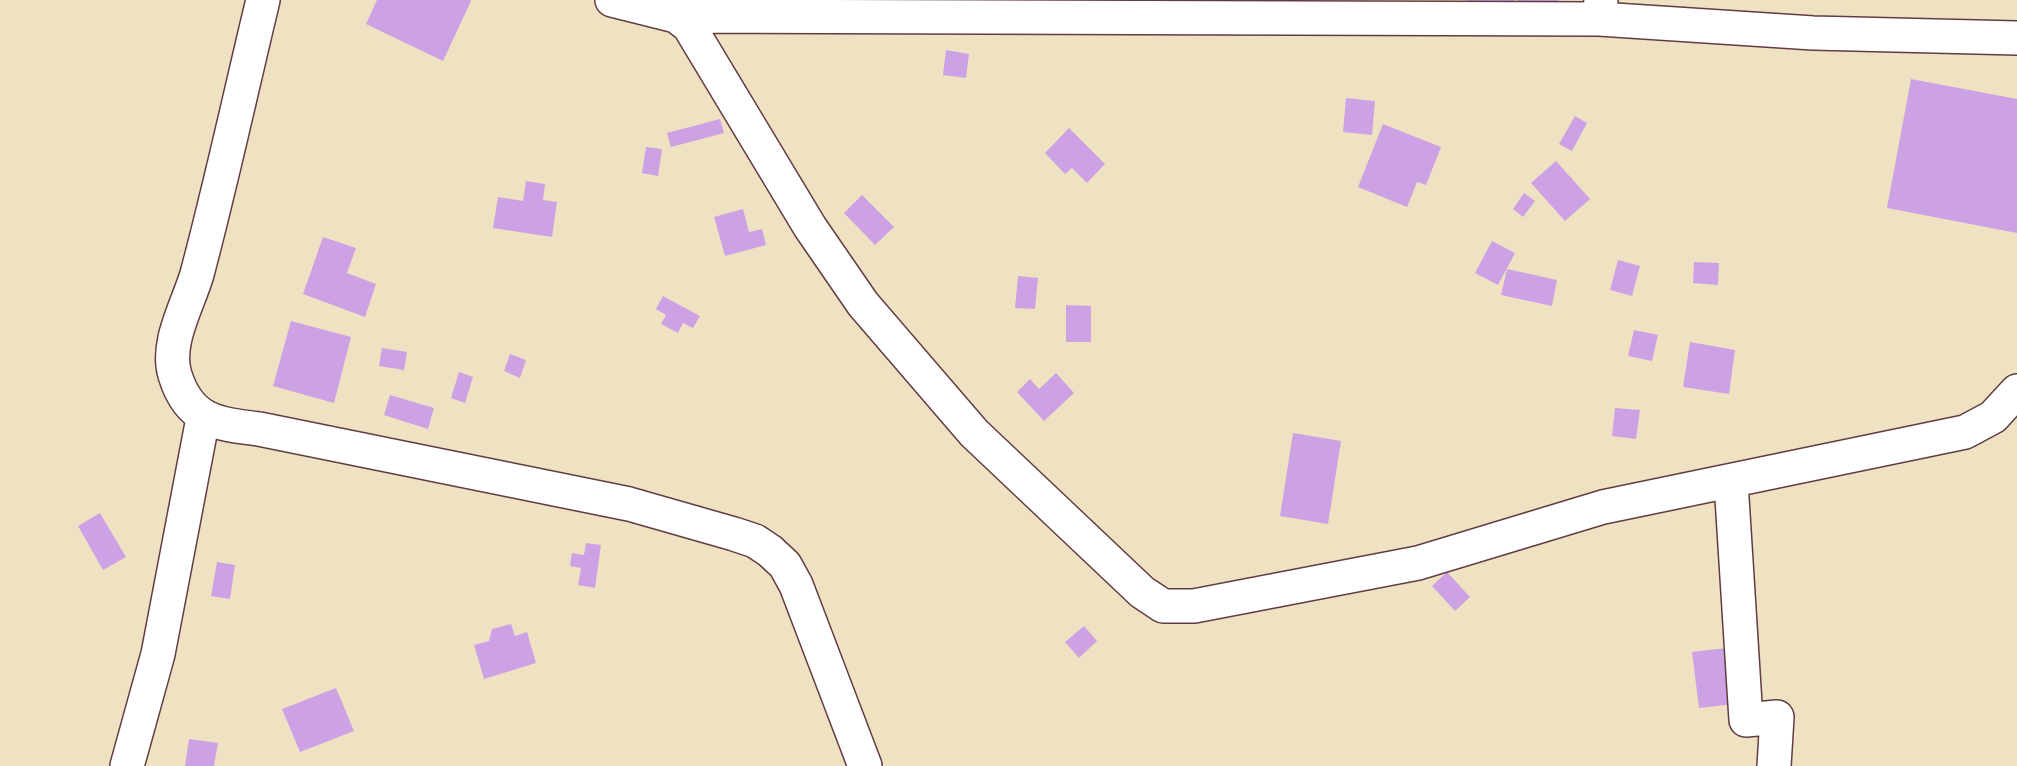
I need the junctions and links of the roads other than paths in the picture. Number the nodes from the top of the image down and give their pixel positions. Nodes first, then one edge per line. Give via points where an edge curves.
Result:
1 (263, 0) edge
2 (612, 0) edge
3 (1600, 10) edge
4 (676, 16) junction
5 (2017, 38) edge
6 (2014, 403) edge
7 (203, 418) junction
8 (1731, 482) junction
9 (127, 766) edge
10 (865, 766) edge
11 (1774, 766) edge

1 - 7 street via 196,275 173,346 174,373 183,396
2 - 4 street
3 - 4 street
3 - 5 street via 1813,33
4 - 8 street via 698,38 810,227 863,304 974,433 1142,592 1163,606 1194,606 1418,562 1603,507
6 - 8 street via 1965,432
7 - 9 street via 158,654
7 - 10 street via 629,504 755,541 785,565 796,585
8 - 11 street via 1746,720 1777,717

